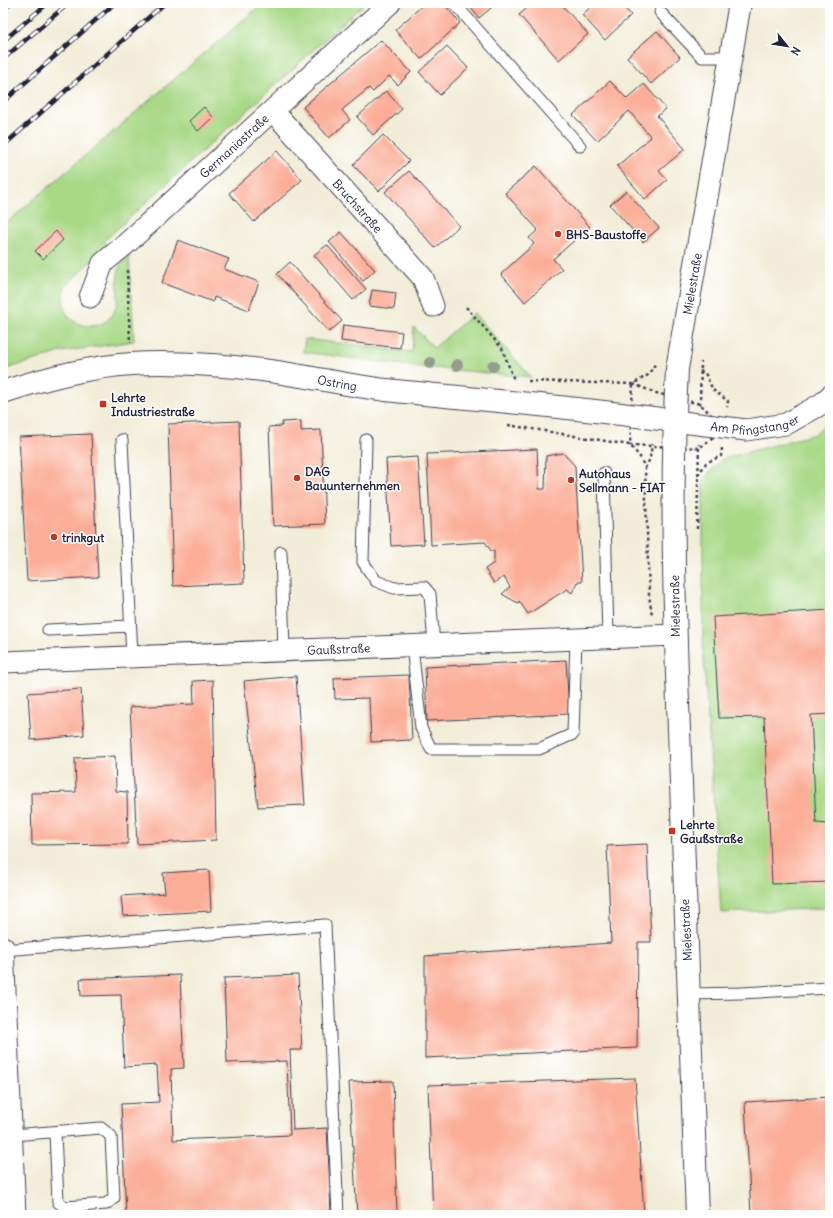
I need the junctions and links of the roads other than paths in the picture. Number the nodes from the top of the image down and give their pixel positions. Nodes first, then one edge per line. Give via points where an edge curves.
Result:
1 (390, 3) edge
2 (454, 3) edge
3 (740, 3) edge
4 (660, 12) dead end
5 (730, 57) junction
6 (273, 110) junction
7 (580, 146) dead end
8 (90, 297) dead end
9 (433, 306) dead end
10 (3, 392) edge
11 (830, 396) edge
12 (674, 421) junction
13 (122, 440) dead end
14 (366, 440) dead end
15 (604, 473) dead end
16 (281, 552) dead end
17 (130, 626) junction
18 (48, 630) dead end
19 (675, 635) junction
20 (608, 638) junction
21 (576, 639) junction
22 (434, 645) junction
23 (412, 646) junction
24 (284, 651) junction
25 (132, 657) junction
26 (3, 662) edge
27 (3, 948) edge
28 (830, 988) edge
29 (690, 994) junction
30 (55, 1132) junction
31 (9, 1134) edge
32 (15, 1215) edge
33 (338, 1215) edge
34 (697, 1215) edge

1 - 6 street, Germaniastraße
2 - 7 lane
3 - 5 street, Mielestraße
4 - 5 lane via 702,57
5 - 12 street, Mielestraße via 677,369
6 - 8 street, Germaniastraße via 103,264
6 - 9 street, Bruchstraße via 423,278
10 - 12 street, Ostring via 49,378 100,367 182,363 262,370 384,389
11 - 12 street, Am Pfingstanger via 786,424 746,430
12 - 19 street, Mielestraße
13 - 17 lane
14 - 22 lane via 363,562 376,581 394,588 424,587 430,594
15 - 20 lane
16 - 24 lane
17 - 18 lane
17 - 25 lane
19 - 20 street, Gaußstraße
19 - 29 street, Mielestraße
20 - 21 street, Gaußstraße
21 - 22 street, Gaußstraße
21 - 23 lane via 573,734 539,749 431,748 421,728
22 - 23 street, Gaußstraße
23 - 24 street, Gaußstraße
24 - 25 street, Gaußstraße
25 - 26 street, Gaußstraße
27 - 31 street
27 - 33 lane via 325,925
28 - 29 lane
29 - 34 street, Mielestraße
30 - 30 lane via 101,1128 111,1136 114,1198 106,1204 65,1207 58,1202
30 - 31 lane
31 - 32 street

